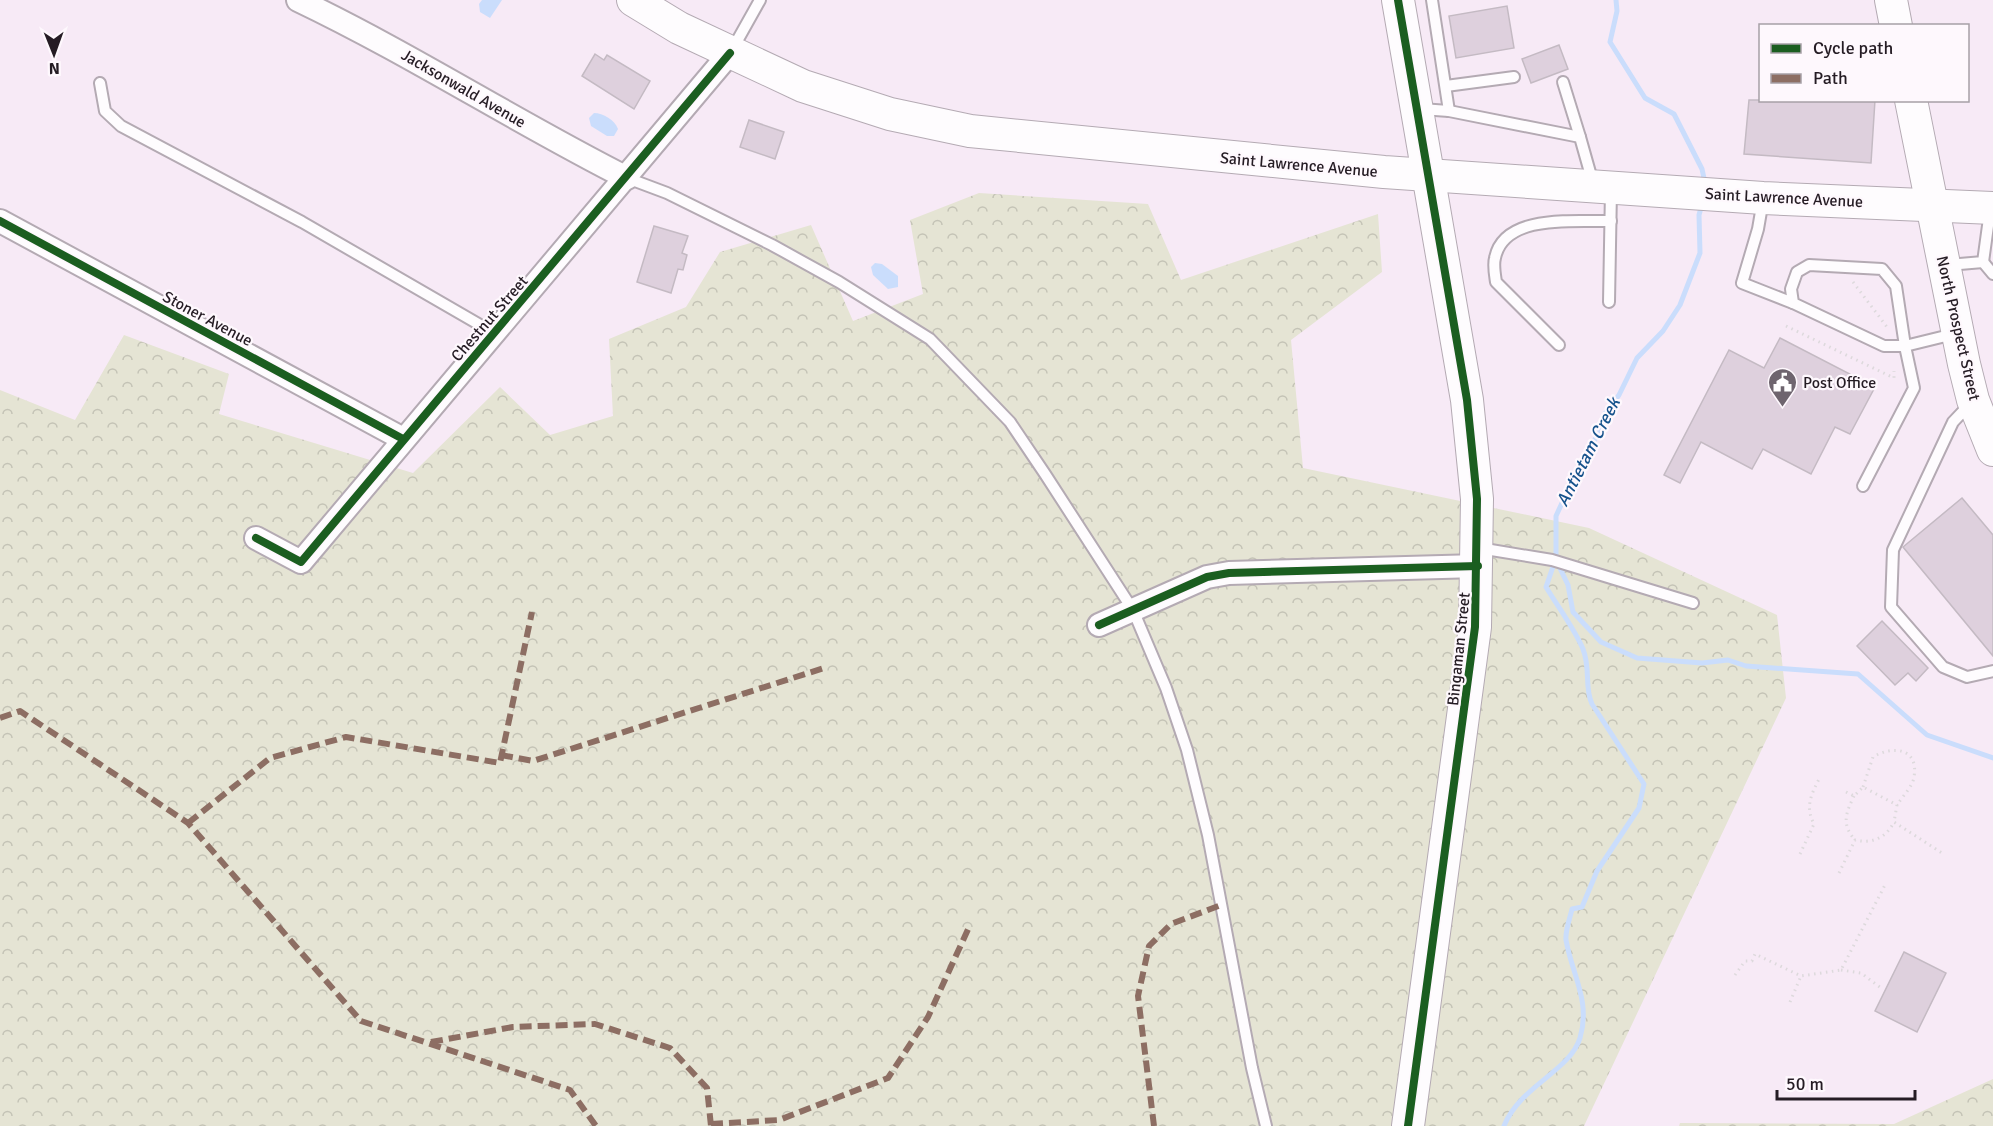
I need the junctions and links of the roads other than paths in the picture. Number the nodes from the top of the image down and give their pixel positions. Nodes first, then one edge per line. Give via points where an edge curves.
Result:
1 (298, 0) edge
2 (633, 0) edge
3 (760, 0) edge
4 (1432, 0) edge
5 (1891, 0) edge
6 (1403, 1) edge
7 (1896, 24) edge
8 (730, 53) junction
9 (1514, 77) dead end
10 (1563, 82) dead end
11 (100, 83) dead end
12 (1446, 86) junction
13 (1911, 102) edge
14 (1418, 109) junction
15 (1449, 111) junction
16 (1580, 137) junction
17 (1428, 174) junction
18 (627, 178) junction
19 (1603, 186) junction
20 (1748, 197) junction
21 (1932, 204) junction
22 (1611, 220) junction
23 (0, 221) edge
24 (1991, 222) edge
25 (1983, 262) junction
26 (1944, 266) junction
27 (1993, 274) edge
28 (1609, 302) dead end
29 (1793, 303) junction
30 (494, 333) junction
31 (1958, 333) junction
32 (1559, 345) dead end
33 (1905, 346) junction
34 (1973, 400) junction
35 (403, 439) junction
36 (1993, 450) edge
37 (1863, 486) dead end
38 (256, 538) dead end
39 (1478, 557) junction
40 (1693, 603) dead end
41 (1133, 610) junction
42 (1099, 625) dead end
43 (1993, 671) edge
44 (1266, 1126) edge
45 (1408, 1126) edge

1 - 18 street, Jacksonwald Avenue via 376,37
2 - 8 street, Saint Lawrence Avenue
3 - 8 lane
4 - 12 lane
5 - 7 street
6 - 14 street, Bingaman Street
8 - 17 street, Saint Lawrence Avenue via 780,77 852,103 970,131 1043,141
8 - 18 street, Chestnut Street
9 - 12 lane
10 - 16 lane
11 - 30 lane via 105,111 121,126 302,222
12 - 15 lane
13 - 21 street, North Prospect Street
14 - 15 lane
14 - 17 street, Bingaman Street
15 - 16 lane
16 - 19 lane
17 - 19 street, Saint Lawrence Avenue
17 - 39 street, Bingaman Street via 1475,458
18 - 30 street, Chestnut Street
18 - 41 lane via 667,193 772,245 930,339 1010,422
19 - 20 street, Saint Lawrence Avenue
19 - 22 lane
20 - 21 street, Saint Lawrence Avenue
20 - 29 lane via 1758,229 1742,283
21 - 24 street, Saint Lawrence Avenue
21 - 26 street, North Prospect Street
22 - 28 lane
22 - 32 lane via 1533,224 1514,230 1495,258 1496,282
23 - 35 street, Stoner Avenue
24 - 25 lane
25 - 26 lane
25 - 27 lane
26 - 31 street, North Prospect Street
29 - 33 lane via 1884,346
29 - 33 lane via 1791,289 1797,272 1809,265 1882,269 1896,286
30 - 35 street, Chestnut Street
31 - 33 lane
31 - 34 street, North Prospect Street
33 - 37 lane via 1914,388
34 - 36 street, North Prospect Street
34 - 43 lane via 1953,422 1893,550 1891,607 1943,667 1967,677
35 - 38 street, Chestnut Street via 301,562
39 - 40 lane via 1552,560
39 - 41 street via 1229,573 1207,577
39 - 45 street, Bingaman Street via 1469,680
41 - 42 street
41 - 44 lane via 1187,750 1208,835

